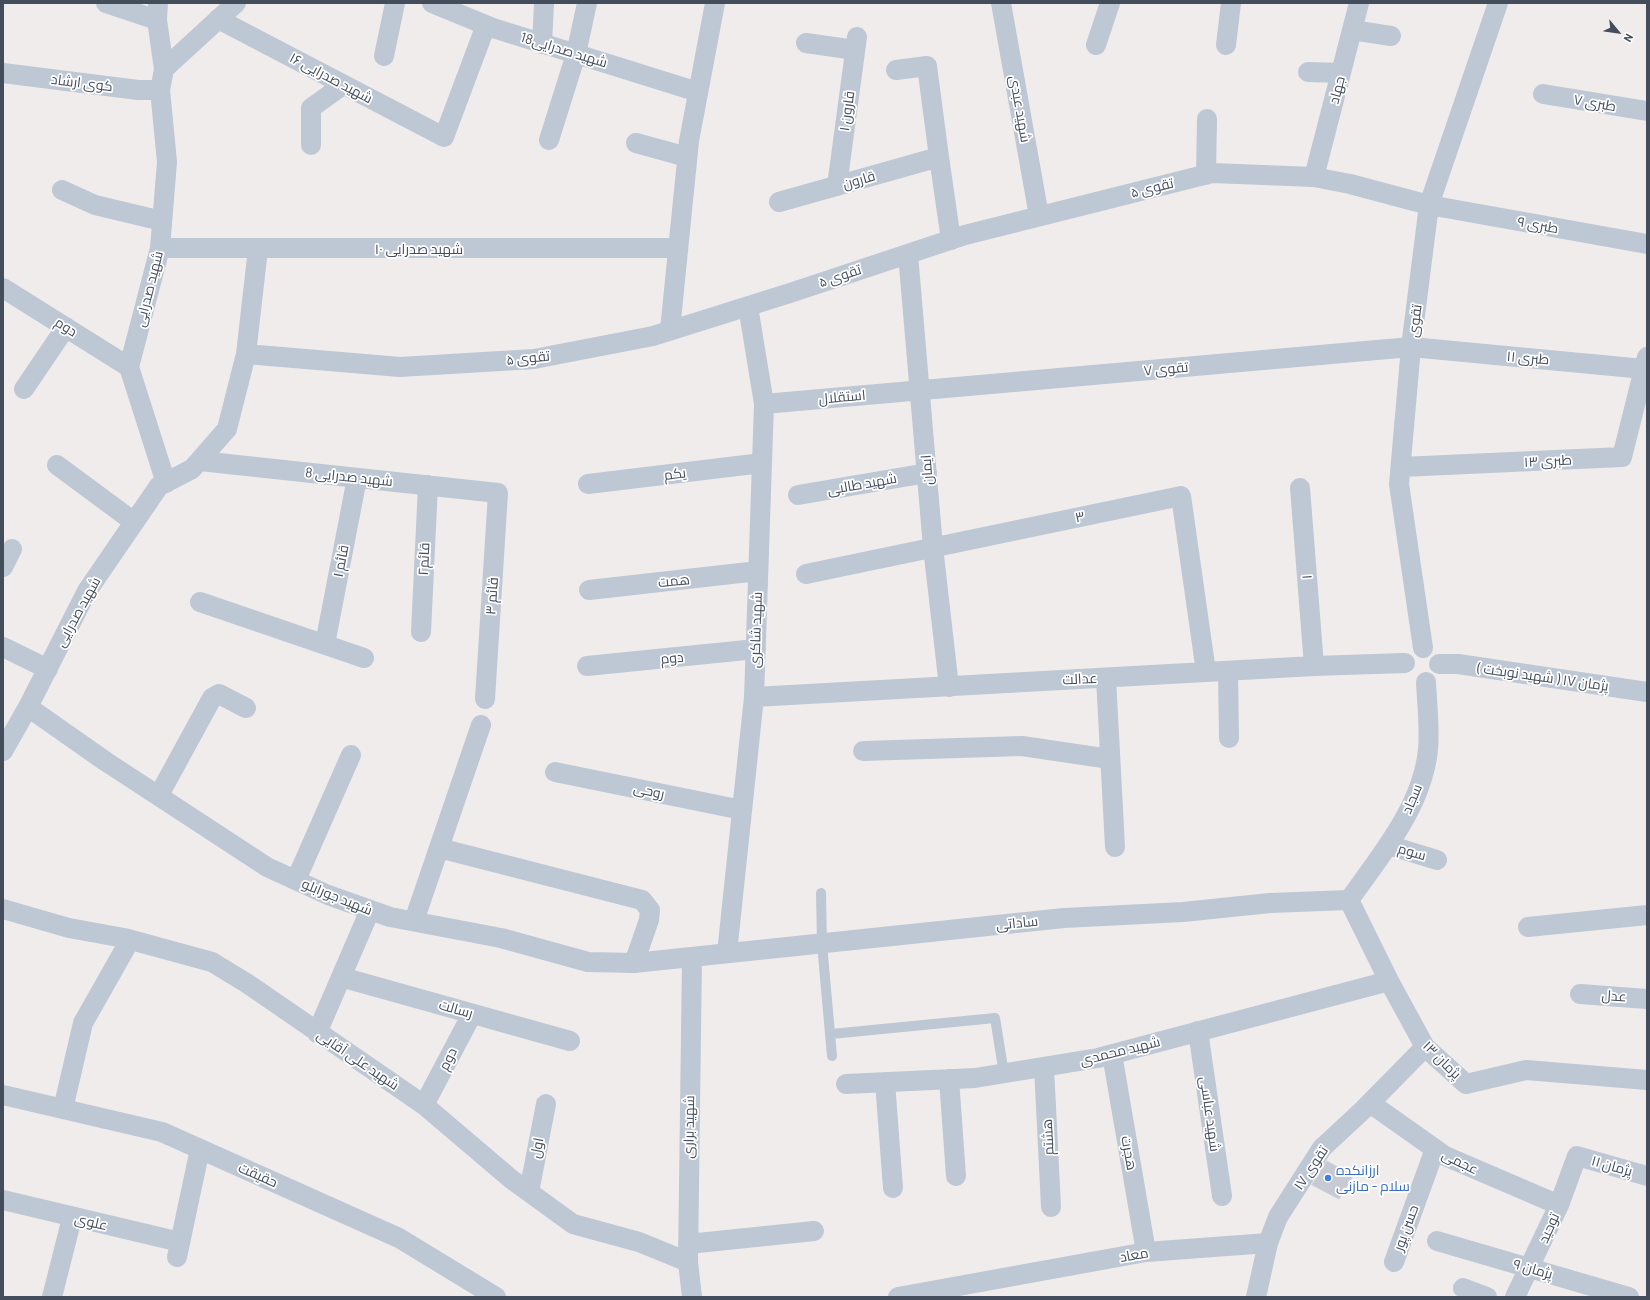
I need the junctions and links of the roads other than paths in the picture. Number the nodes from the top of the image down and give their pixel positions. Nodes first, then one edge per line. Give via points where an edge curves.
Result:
1 (106, 3) edge
2 (236, 3) edge
3 (395, 3) edge
4 (432, 3) edge
5 (544, 3) edge
6 (587, 3) edge
7 (715, 3) edge
8 (1001, 3) edge
9 (1110, 3) edge
10 (1231, 3) edge
11 (1359, 3) edge
12 (1498, 3) edge
13 (158, 12) edge
14 (218, 19) junction
15 (486, 26) junction
16 (1352, 30) junction
17 (1391, 36) dead end
18 (806, 43) dead end
19 (542, 44) junction
20 (1096, 45) dead end
21 (1226, 45) dead end
22 (576, 54) junction
23 (384, 56) dead end
24 (164, 68) junction
25 (896, 70) dead end
26 (1308, 72) dead end
27 (3, 73) edge
28 (1341, 73) junction
29 (343, 85) junction
30 (160, 90) junction
31 (698, 92) junction
32 (1543, 94) dead end
33 (1647, 112) edge
34 (1207, 119) dead end
35 (549, 140) dead end
36 (636, 143) dead end
37 (311, 145) dead end
38 (687, 157) junction
39 (939, 157) junction
40 (1206, 175) junction
41 (1314, 177) junction
42 (837, 186) junction
43 (62, 190) dead end
44 (779, 202) dead end
45 (1429, 205) junction
46 (1039, 216) junction
47 (162, 221) junction
48 (951, 240) junction
49 (1647, 244) edge
50 (160, 248) junction
51 (678, 248) junction
52 (258, 249) junction
53 (908, 254) junction
54 (3, 288) edge
55 (748, 306) junction
56 (66, 327) junction
57 (670, 330) junction
58 (1411, 348) junction
59 (246, 354) junction
60 (129, 367) junction
61 (1644, 377) edge
62 (24, 389) dead end
63 (921, 390) junction
64 (764, 404) junction
65 (200, 461) junction
66 (762, 463) junction
67 (57, 465) dead end
68 (1401, 467) junction
69 (927, 473) junction
70 (358, 478) junction
71 (166, 483) junction
72 (588, 484) dead end
73 (428, 485) junction
74 (1300, 488) dead end
75 (498, 493) joint
76 (798, 495) dead end
77 (134, 522) junction
78 (933, 547) junction
79 (12, 549) dead end
80 (3, 567) edge
81 (758, 571) junction
82 (806, 574) dead end
83 (589, 590) dead end
84 (200, 602) dead end
85 (421, 632) dead end
86 (325, 644) junction
87 (3, 647) edge
88 (1423, 648) junction
89 (756, 649) junction
90 (364, 658) dead end
91 (1405, 663) junction
92 (1440, 664) junction
93 (587, 666) dead end
94 (1314, 666) junction
95 (48, 668) junction
96 (1228, 671) junction
97 (1206, 672) junction
98 (1106, 678) junction
99 (1426, 682) junction
100 (949, 686) junction
101 (1647, 692) edge
102 (754, 697) junction
103 (485, 699) dead end
104 (28, 707) junction
105 (246, 708) dead end
106 (481, 725) dead end
107 (1229, 738) dead end
108 (3, 750) edge
109 (863, 751) dead end
110 (351, 755) dead end
111 (1110, 759) junction
112 (555, 772) dead end
113 (159, 795) junction
114 (742, 810) junction
115 (1388, 845) junction
116 (1115, 847) dead end
117 (439, 848) junction
118 (1437, 860) dead end
119 (296, 880) junction
120 (821, 893) dead end
121 (1346, 901) junction
122 (3, 909) edge
123 (370, 910) junction
124 (1647, 915) edge
125 (414, 922) junction
126 (1528, 927) dead end
127 (130, 940) junction
128 (822, 944) junction
129 (727, 953) junction
130 (692, 957) junction
131 (634, 963) junction
132 (341, 977) junction
133 (1389, 981) junction
134 (1580, 994) dead end
135 (1647, 999) edge
136 (472, 1014) junction
137 (1198, 1031) junction
138 (317, 1033) junction
139 (831, 1034) junction
140 (570, 1041) dead end
141 (1425, 1047) junction
142 (1112, 1054) junction
143 (832, 1056) dead end
144 (1044, 1067) junction
145 (1004, 1074) junction
146 (949, 1080) junction
147 (1647, 1080) edge
148 (885, 1082) junction
149 (846, 1084) dead end
150 (3, 1095) edge
151 (1370, 1103) junction
152 (546, 1104) dead end
153 (424, 1105) junction
154 (63, 1109) junction
155 (200, 1149) junction
156 (1435, 1149) junction
157 (1577, 1156) joint
158 (956, 1176) dead end
159 (1647, 1176) edge
160 (892, 1188) dead end
161 (529, 1192) junction
162 (1222, 1196) dead end
163 (3, 1200) edge
164 (1559, 1205) junction
165 (1051, 1207) dead end
166 (72, 1218) junction
167 (814, 1231) dead end
168 (1437, 1240) dead end
169 (1268, 1243) junction
170 (1146, 1252) junction
171 (688, 1253) junction
172 (1394, 1262) dead end
173 (1530, 1268) junction
174 (999, 1288) edge
175 (1463, 1288) dead end
176 (52, 1297) edge
177 (496, 1297) edge
178 (692, 1297) edge
179 (898, 1297) edge
180 (1256, 1297) edge
181 (1487, 1297) edge
182 (1515, 1297) edge
183 (1629, 1297) edge

1 - 13 street
2 - 14 street
3 - 23 street
4 - 15 street, شهید صدرایی18
5 - 19 street
6 - 22 street
7 - 31 street
8 - 46 street, شهید عبدی
9 - 20 street
10 - 21 street
11 - 16 street, جهاد
12 - 45 street, تقوی
13 - 24 street, شهید صدرایی
14 - 24 street
14 - 29 street, شهید صدرایی ۱۶
15 - 19 street, شهید صدرایی18
15 - 29 street, شهید صدرایی ۱۶ via 444,137
16 - 17 street
16 - 28 street, جهاد
18 - 42 street, قارون ۱ via 856,43
19 - 22 street, شهید صدرایی18
22 - 31 street, شهید صدرایی18
22 - 35 street
24 - 30 street, شهید صدرایی
25 - 39 street via 927,66
26 - 28 street
27 - 30 street, کوی ارشاد via 138,90
28 - 41 street, جهاد
29 - 37 street via 311,108
30 - 47 street, شهید صدرایی via 167,162
31 - 38 street
32 - 33 street, طبری ۷
34 - 40 street
36 - 38 street
38 - 51 street
39 - 42 street, قارون
39 - 48 street
40 - 41 street, تقوی ۵ via 1212,173
40 - 46 street, تقوی ۵
41 - 45 street, تقوی ۵
42 - 44 street, قارون
43 - 47 street via 95,205
45 - 49 street, طبری ۹
45 - 58 street, تقوی
46 - 48 street, تقوی ۵
47 - 50 street, شهید صدرایی
48 - 53 street, تقوی ۵
50 - 52 street, شهید صدرایی ۱۰
50 - 60 street, شهید صدرایی
51 - 52 street, شهید صدرایی ۱۰
51 - 57 street
52 - 59 street, شهید صدرایی
53 - 55 street, تقوی ۵
53 - 63 street, ایمان
54 - 56 street, دوم
55 - 57 street, تقوی ۵
55 - 64 street, شهید شاکری
56 - 60 street, دوم
56 - 62 street
57 - 59 street, تقوی ۵ via 653,336 534,359 400,367
58 - 61 street, طبری ۱۱
58 - 63 street, تقوی ۷
58 - 68 street, تقوی
59 - 65 street, شهید صدرایی via 227,429
60 - 71 street
61 - 68 street, طبری ۱۳ via 1622,457
63 - 64 street, استقلال
63 - 69 street, ایمان
64 - 66 street, شهید شاکری
65 - 70 street, شهید صدرایی 8
65 - 71 street, شهید صدرایی via 192,469
66 - 72 street, یکم
66 - 81 street, شهید شاکری
67 - 77 street
68 - 88 street, تقوی via 1399,484
69 - 76 street, شهید طالبی
69 - 78 street, ایمان
70 - 73 street, شهید صدرایی 8
70 - 86 street, قائم ۱
71 - 77 street, شهید صدرایی via 159,486
73 - 75 street, شهید صدرایی 8
73 - 85 street, قائم۲
74 - 94 street, ۱
75 - 103 street, قائم ۳
77 - 95 street, شهید صدرایی via 87,591
78 - 82 street, ۳
78 - 97 street, ۳ via 1181,496
78 - 100 street, ایمان
79 - 80 street
81 - 83 street, همت
81 - 89 street, شهید شاکری
84 - 86 street
86 - 90 street
87 - 95 street
88 - 91 street via 1415,650
88 - 92 street via 1430,650
89 - 93 street, دوم
89 - 102 street, شهید شاکری
91 - 94 street, عدالت
91 - 99 street via 1406,671 1411,678 1418,682
92 - 99 street via 1433,679
92 - 101 street, پژمان ۱۷ ( شهید نوبخت ) via 1458,664
94 - 96 street, عدالت
95 - 104 street, شهید صدرایی
96 - 97 street, عدالت
96 - 107 street
97 - 98 street, عدالت
98 - 100 street, عدالت
98 - 111 street
99 - 115 street, سجاد via 1428,750 1421,779 1408,811
100 - 102 street, عدالت
102 - 114 street, شهید شاکری
104 - 108 street, شهید صدرایی
104 - 113 street, شهید جورابلو
105 - 113 street via 219,694 212,698
106 - 117 street
109 - 111 street via 1022,746
110 - 119 street
111 - 116 street
112 - 114 street, روحی
113 - 119 street, شهید جورابلو via 267,867
114 - 129 street, شهید شاکری
115 - 118 street, سوم
115 - 121 street, سجاد
117 - 125 street
117 - 131 street via 642,900 650,910 649,920
119 - 123 street, شهید جورابلو
120 - 128 lane
121 - 128 street, ساداتی via 1270,903 1183,912 1064,918
121 - 133 street, پژمان ۱۳
122 - 127 street, شهید علی آقایی via 69,928
123 - 125 street, شهید جورابلو
123 - 132 street
124 - 126 street
125 - 131 street, شهید جورابلو via 501,938 588,962
127 - 138 street, شهید علی آقایی via 212,962
127 - 154 street via 83,1023
128 - 129 street, ساداتی
128 - 139 lane
129 - 130 street, ساداتی
130 - 131 street, شهید جورابلو
130 - 171 street, شهید براری
132 - 136 street, رسالت
132 - 138 street
133 - 137 street, شهید محمدی
133 - 141 street, پژمان ۱۳
134 - 135 street, عدل
136 - 140 street, رسالت
136 - 153 street, دوم
137 - 142 street, شهید محمدی
137 - 162 street, شهید عباسی
138 - 153 street, شهید علی آقایی
139 - 143 lane
139 - 145 lane via 995,1018
141 - 147 street, پژمان ۱۳ via 1466,1084 1526,1070
141 - 151 street, تقوی ۱۷
142 - 144 street, شهید محمدی
142 - 170 street, هجرت
144 - 145 street, شهید محمدی
144 - 165 street, هشتم
145 - 146 street, شهید محمدی
146 - 148 street, شهید محمدی
146 - 158 street
148 - 149 street, شهید محمدی
148 - 160 street
150 - 154 street, حقیقت
151 - 156 street, عجمی
151 - 169 street, تقوی ۱۷ via 1322,1148 1278,1218
152 - 161 street, اول
153 - 161 street, شهید علی آقایی
154 - 155 street, حقیقت via 162,1132
155 - 166 street, علوی via 178,1250
155 - 177 street, حقیقت via 399,1238
156 - 164 street, عجمی via 1445,1156
156 - 172 street, حسن پور
157 - 159 street, پژمان ۱۱
157 - 164 street, توحید
161 - 171 street, شهید علی آقایی via 573,1224
163 - 166 street, علوی
164 - 173 street, توحید
166 - 176 street
167 - 171 street
168 - 173 street, پژمان ۹
169 - 170 street, معاد
169 - 180 street, تقوی ۱۷
170 - 174 street, معاد
171 - 178 street, شهید براری
173 - 182 street, توحید
173 - 183 street, پژمان ۹
174 - 179 street, معاد
175 - 181 street

